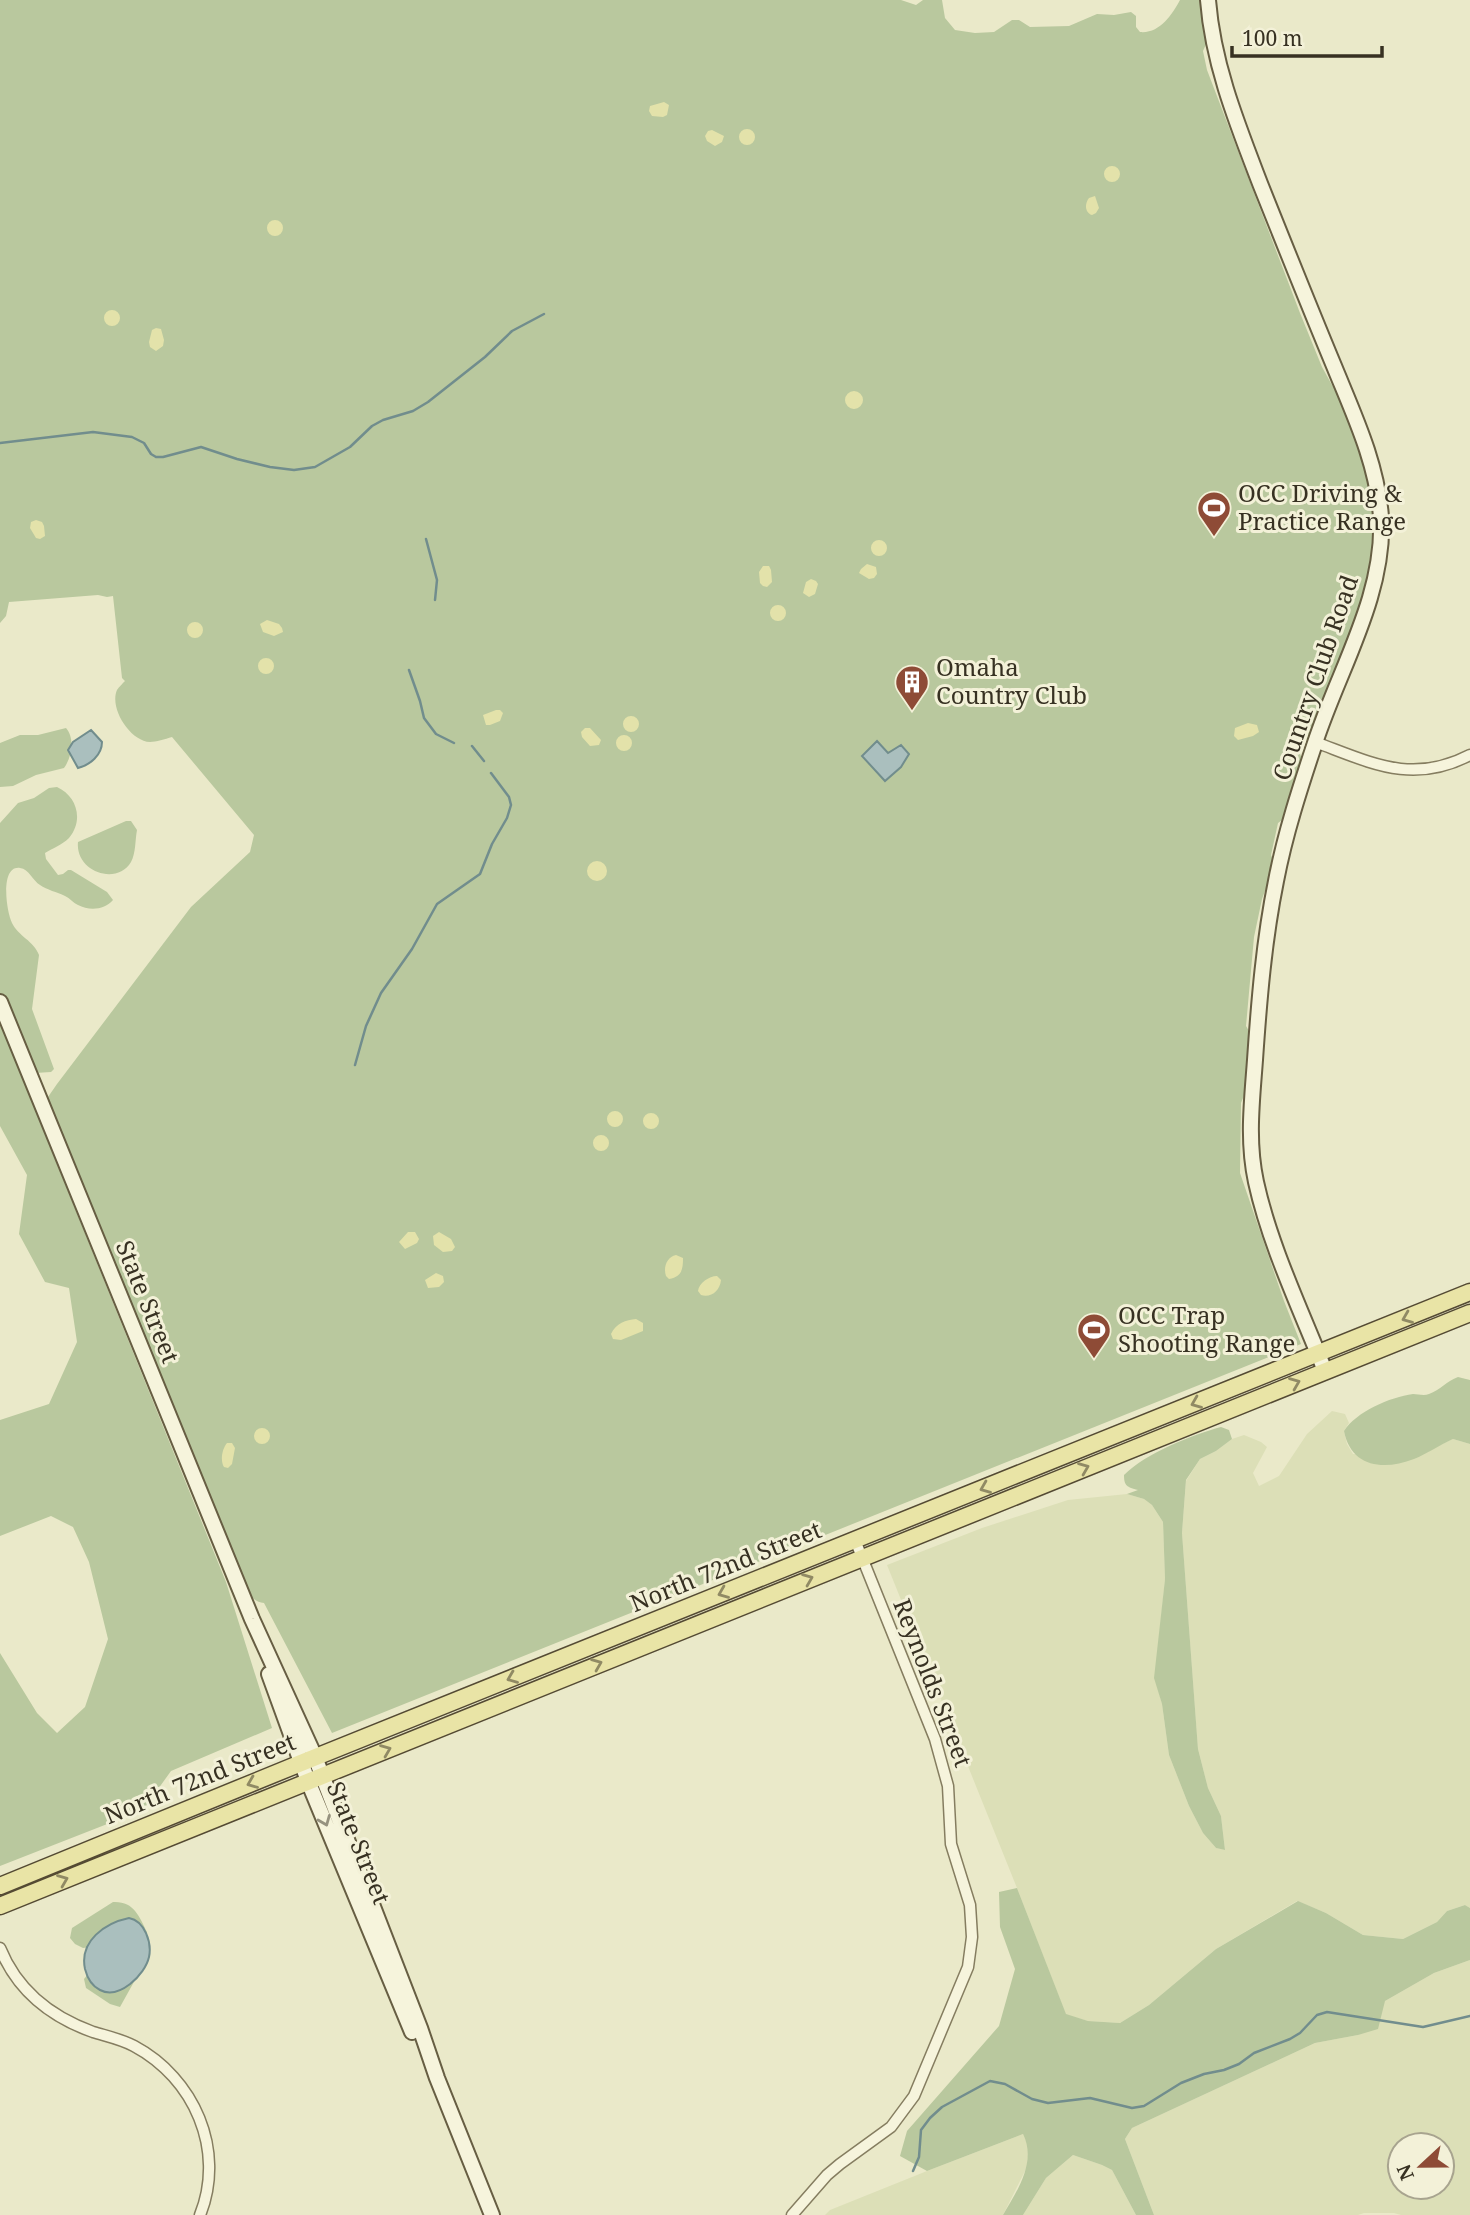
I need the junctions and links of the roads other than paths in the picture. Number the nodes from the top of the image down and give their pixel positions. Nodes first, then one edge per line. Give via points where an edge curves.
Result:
1 (1208, 0) edge
2 (1315, 742) junction
3 (1470, 755) edge
4 (0, 1002) edge
5 (1470, 1292) edge
6 (1470, 1312) edge
7 (1319, 1354) junction
8 (1328, 1377) junction
9 (855, 1540) junction
10 (862, 1557) junction
11 (308, 1760) junction
12 (315, 1778) junction
13 (0, 1886) edge
14 (0, 1906) edge
15 (0, 1948) edge
16 (200, 2215) edge
17 (492, 2215) edge
18 (792, 2215) edge

1 - 2 street, Country Club Road via 1213,42 1229,99 1361,432 1378,492 1381,540 1377,571
2 - 3 street via 1408,770 1442,767
2 - 7 street, Country Club Road via 1287,833 1271,908 1257,1025 1251,1136 1264,1212
4 - 11 street, State Street
5 -> 7 main road, North 72nd Street
6 - 8 main road, North 72nd Street
7 - 8 street, Country Club Road
7 -> 9 main road, North 72nd Street
10 -> 8 main road, North 72nd Street
9 - 10 street, Reynolds Street
9 -> 11 main road, North 72nd Street
12 -> 10 main road, North 72nd Street
10 - 18 street, Reynolds Street via 946,1771 951,1844 970,1905 972,1937 968,1967 914,2096 900,2117 833,2169
11 - 12 street, State Street
11 -> 13 main road, North 72nd Street
14 -> 12 main road, North 72nd Street
12 - 17 street, State Street via 412,2033 437,2078
15 - 16 street via 10,1971 41,2004 77,2026 134,2046 164,2067 181,2087 197,2111 208,2145 208,2187

